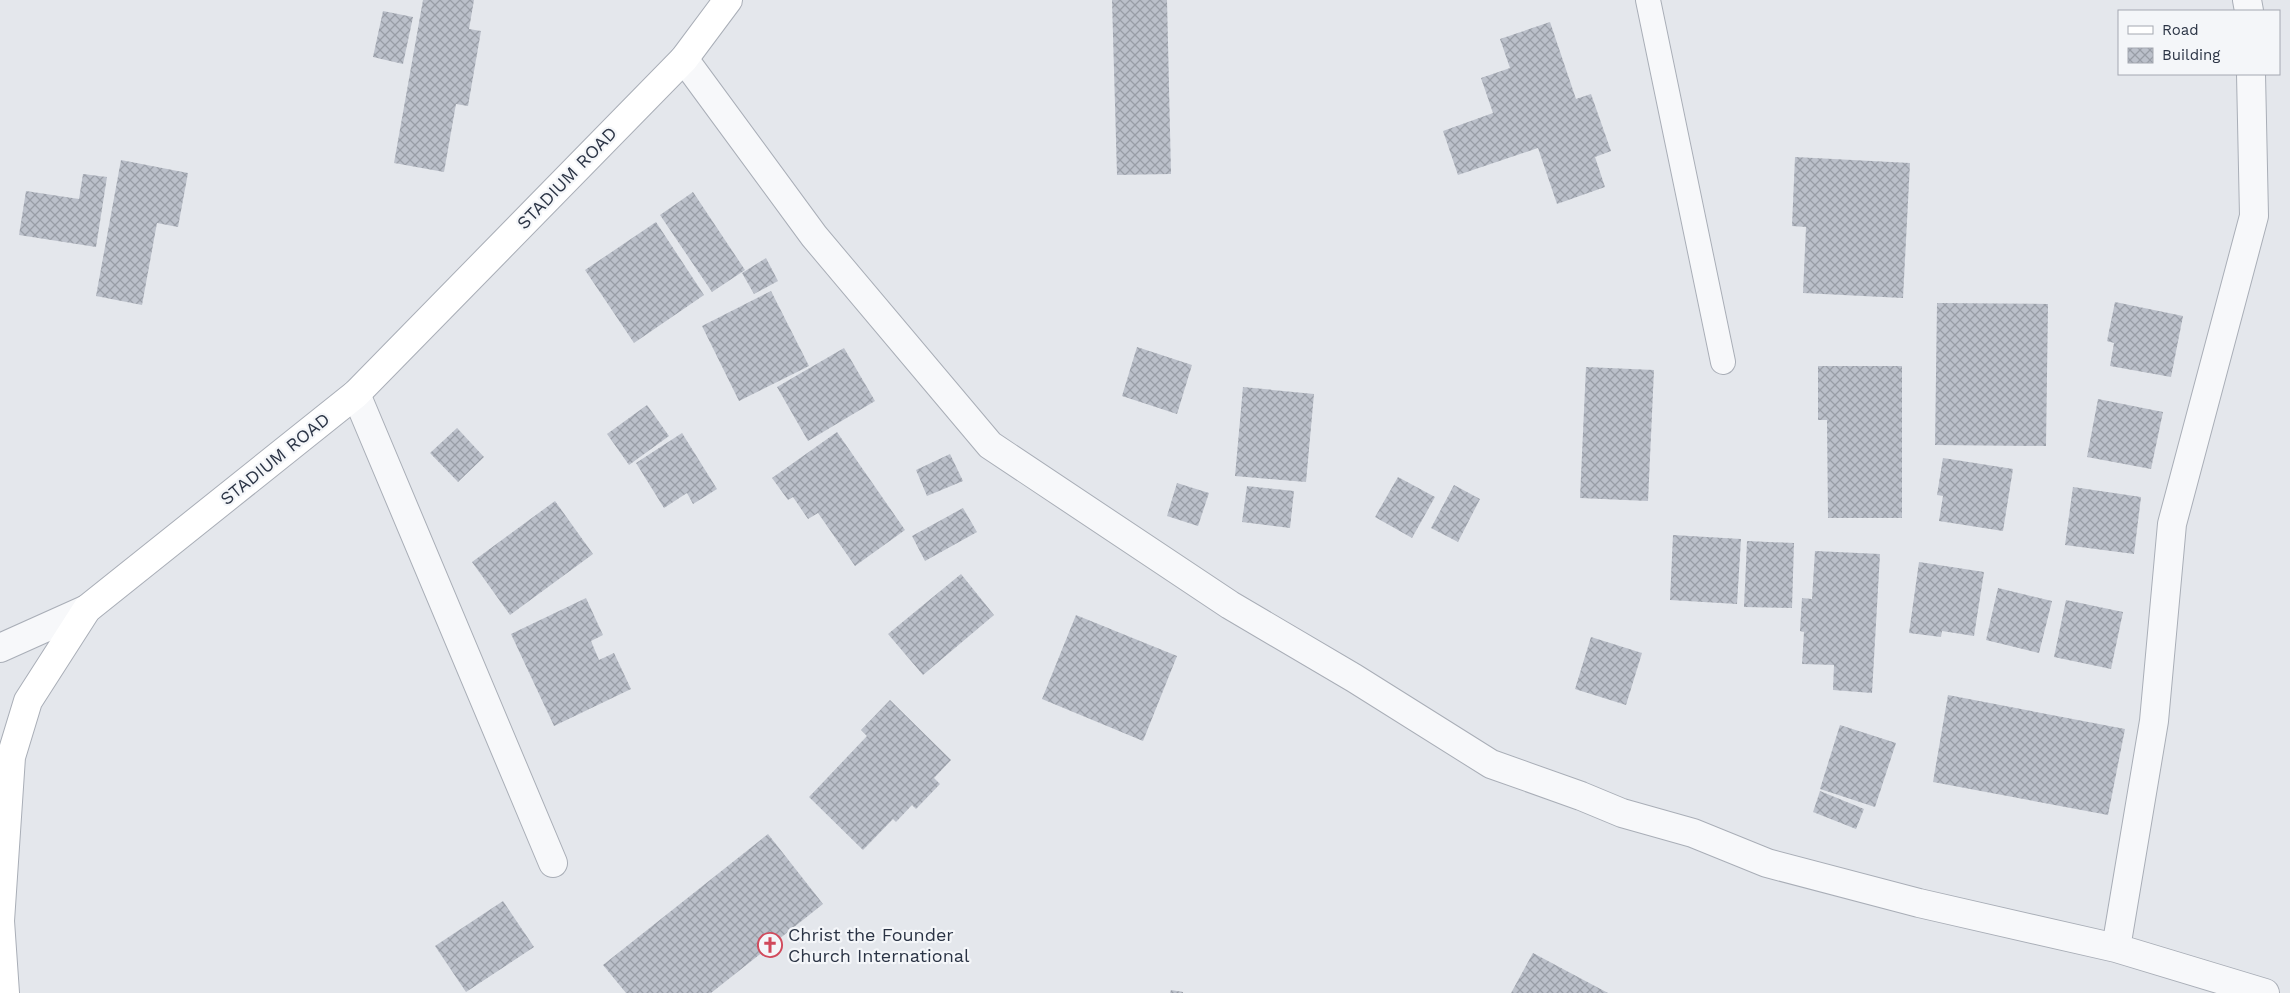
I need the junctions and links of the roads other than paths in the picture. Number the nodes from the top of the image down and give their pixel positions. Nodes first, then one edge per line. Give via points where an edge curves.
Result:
1 (728, 0) edge
2 (1648, 0) edge
3 (684, 59) junction
4 (2250, 75) edge
5 (1723, 362) dead end
6 (356, 394) junction
7 (87, 609) junction
8 (0, 648) edge
9 (553, 863) dead end
10 (0, 920) edge
11 (2116, 948) junction
12 (5, 993) edge
13 (2265, 993) edge

1 - 3 main road, STADIUM ROAD
2 - 5 lane
3 - 6 main road, STADIUM ROAD
3 - 11 street via 814,236 990,445 1230,605 1492,764 1622,813 1693,833 1768,863 1919,903
4 - 11 street via 2254,216 2172,524 2154,721
6 - 7 main road, STADIUM ROAD
6 - 9 street
7 - 8 street
7 - 10 main road, STADIUM ROAD via 28,701 11,757
10 - 12 main road, STADIUM ROAD
11 - 13 street

